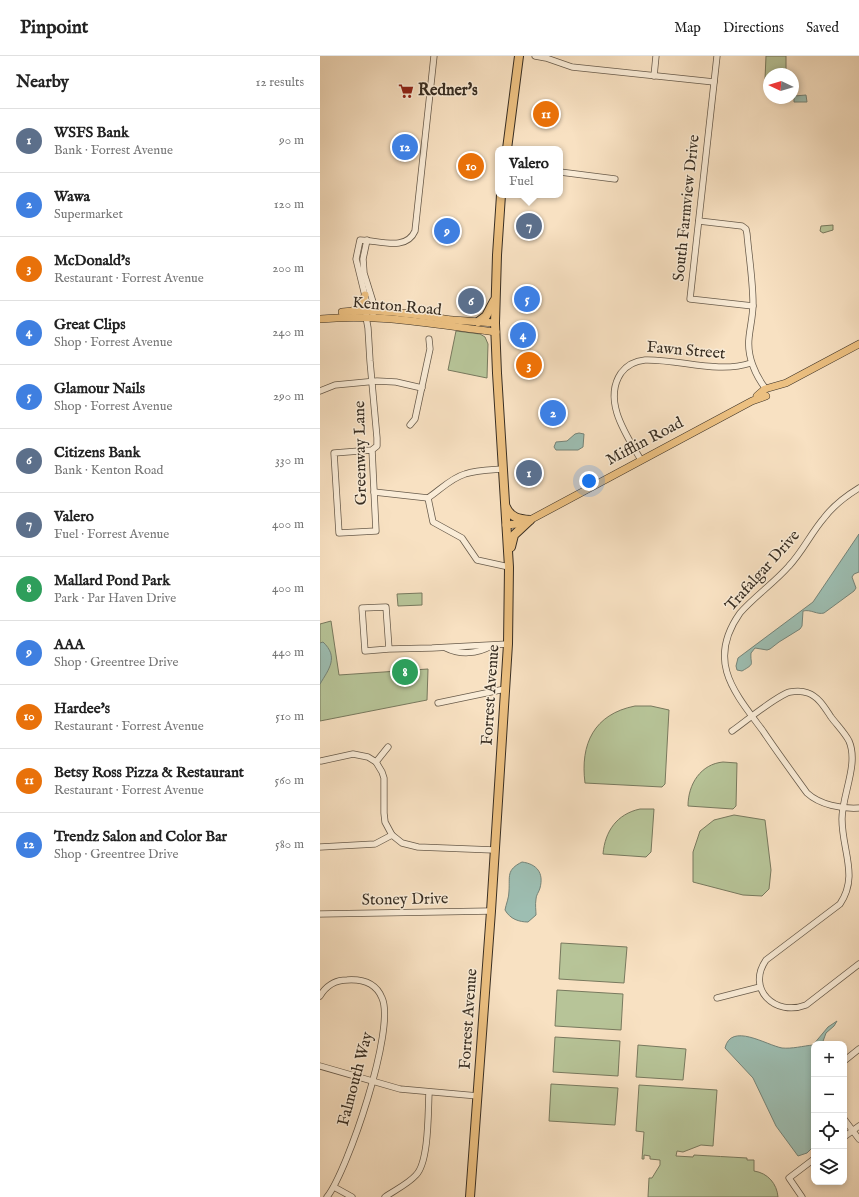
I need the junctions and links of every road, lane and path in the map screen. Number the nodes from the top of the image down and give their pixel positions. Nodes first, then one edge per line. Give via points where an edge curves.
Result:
1 (434, 56) edge
2 (519, 56) edge
3 (535, 56) edge
4 (656, 56) edge
5 (717, 56) edge
6 (654, 76) junction
7 (714, 82) junction
8 (507, 146) edge
9 (563, 172) edge
10 (615, 179) dead end
11 (501, 198) edge
12 (698, 221) junction
13 (367, 240) junction
14 (365, 296) junction
15 (495, 299) junction
16 (753, 306) junction
17 (347, 312) junction
18 (370, 314) junction
19 (320, 315) edge
20 (320, 319) edge
21 (478, 322) junction
22 (496, 323) junction
23 (496, 332) junction
24 (429, 339) dead end
25 (859, 344) edge
26 (752, 363) junction
27 (372, 381) junction
28 (422, 388) junction
29 (320, 391) edge
30 (765, 391) junction
31 (410, 425) dead end
32 (372, 450) junction
33 (641, 460) junction
34 (503, 469) junction
35 (859, 488) edge
36 (374, 492) junction
37 (428, 498) junction
38 (505, 503) junction
39 (530, 520) junction
40 (506, 526) junction
41 (509, 558) junction
42 (509, 567) junction
43 (508, 644) junction
44 (389, 649) junction
45 (505, 689) junction
46 (438, 703) dead end
47 (752, 716) junction
48 (732, 731) dead end
49 (388, 747) dead end
50 (321, 761) dead end
51 (376, 762) junction
52 (843, 807) junction
53 (859, 808) edge
54 (392, 835) junction
55 (320, 847) edge
56 (494, 850) junction
57 (491, 911) junction
58 (320, 914) edge
59 (859, 964) edge
60 (760, 987) junction
61 (320, 996) edge
62 (717, 998) dead end
63 (859, 1049) edge
64 (847, 1059) edge
65 (320, 1066) edge
66 (372, 1081) junction
67 (429, 1093) junction
68 (478, 1096) junction
69 (847, 1123) edge
70 (859, 1126) edge
71 (853, 1130) junction
72 (847, 1135) edge
73 (859, 1139) edge
74 (811, 1161) edge
75 (334, 1187) junction
76 (327, 1197) edge
77 (352, 1197) edge
78 (386, 1197) edge
79 (470, 1197) edge
80 (802, 1197) edge

1 - 13 street via 415,231 409,240 401,243
2 - 8 highway
3 - 6 street via 572,67
4 - 6 street
5 - 7 street, South Farmview Drive
6 - 7 street
7 - 12 street, South Farmview Drive
9 - 10 street
11 - 15 highway, Forrest Avenue
12 - 16 street via 742,226 746,230
12 - 16 street, South Farmview Drive via 690,299
13 - 14 street via 360,240 356,259
13 - 18 street via 363,269 373,302
14 - 17 main road via 361,307
14 - 18 street
15 - 21 highway via 486,316
15 - 22 highway, Forrest Avenue
16 - 26 street via 748,343
17 - 18 main road, Kenton Road
17 - 19 main road, Kenton Road
18 - 20 main road, Kenton Road
18 - 21 main road, Kenton Road
18 - 23 main road, Kenton Road
18 - 27 street, Greenway Lane via 368,328
21 - 22 main road, Kenton Road
22 - 23 highway, Forrest Avenue
23 - 34 highway, Forrest Avenue
24 - 28 street via 430,349
25 - 30 main road, Mifflin Road via 790,381
26 - 30 street
26 - 33 street, Fawn Street via 726,368 638,360 625,368 615,389 616,408 621,424
27 - 28 street via 396,382
27 - 29 street via 335,385
27 - 32 street, Greenway Lane via 377,446
28 - 31 street via 415,419
30 - 33 main road, Mifflin Road via 752,401
32 - 36 street, Greenway Lane
32 - 36 street, Greenway Lane via 334,453 339,533 376,531
33 - 39 main road, Mifflin Road
34 - 37 street via 464,474
34 - 38 highway, Forrest Avenue
35 - 47 street, Trafalgar Drive via 825,516 795,560 744,609 731,628 726,651 727,672 735,692
36 - 37 street
37 - 42 street via 433,522 462,538 477,560
38 - 39 highway via 508,512 514,517
38 - 40 highway, Forrest Avenue
39 - 40 main road, Mifflin Road
39 - 41 highway via 513,537
40 - 41 highway, Forrest Avenue
41 - 42 highway, Forrest Avenue
42 - 43 highway, Forrest Avenue
43 - 44 street
43 - 45 highway, Forrest Avenue
44 - 44 street via 365,651 362,608 386,607
45 - 46 street
45 - 56 highway, Forrest Avenue
47 - 48 street
47 - 52 street, Trafalgar Drive via 807,793 817,801
47 - 52 street via 791,692 808,693 818,699 851,748 851,766
49 - 51 street
50 - 51 street via 353,754 368,757
51 - 54 street via 384,778 384,817
52 - 53 street, Trafalgar Drive
52 - 60 street via 843,827 855,873 852,890 840,904 766,960 759,974
54 - 55 street via 375,844
54 - 56 street via 402,843 413,846
56 - 57 highway, Forrest Avenue
57 - 58 street, Stoney Drive
57 - 68 highway, Forrest Avenue
59 - 60 street via 806,1005 798,1008 789,1009 776,1005
60 - 62 street
61 - 66 street, Falmouth Way via 336,982 355,980 368,983 380,993 385,1007 382,1047
63 - 64 street
65 - 66 street
66 - 67 street via 400,1090
66 - 75 street, Falmouth Way via 357,1132
67 - 68 street
67 - 78 street via 423,1164 416,1175
68 - 79 highway, Forrest Avenue
69 - 71 street
70 - 71 street
71 - 72 street
71 - 73 street
74 - 80 street via 789,1178
75 - 76 street, Falmouth Way
75 - 77 street

